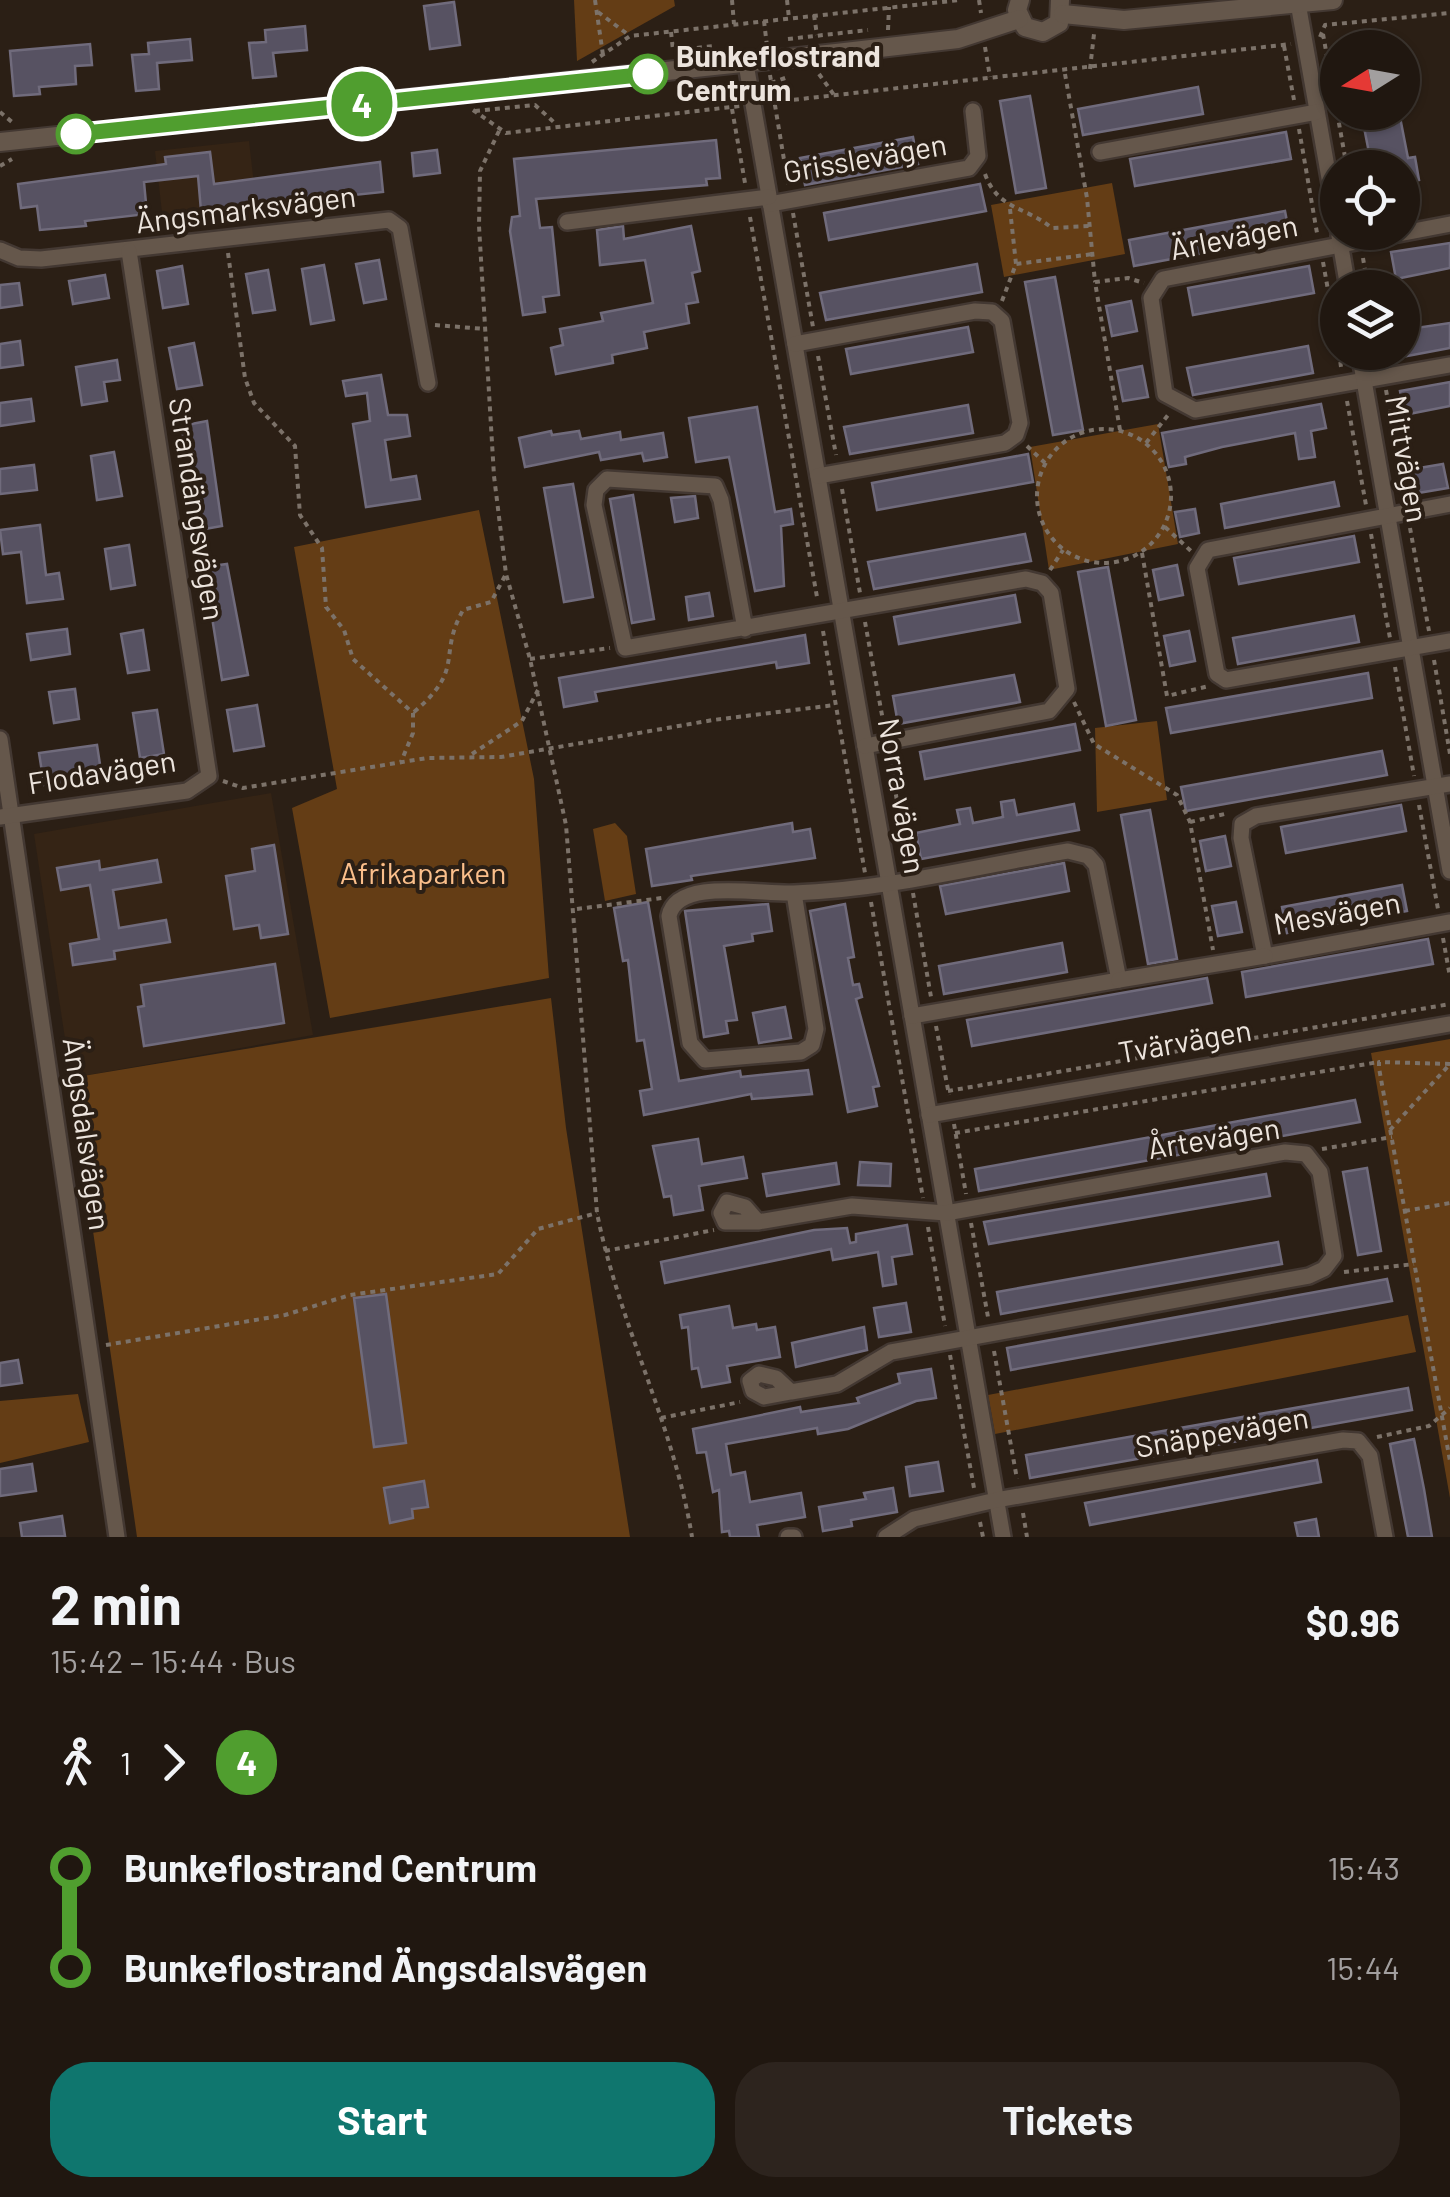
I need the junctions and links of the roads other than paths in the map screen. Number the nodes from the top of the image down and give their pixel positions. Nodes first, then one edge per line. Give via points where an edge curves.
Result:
1 (1332, 0) edge
2 (1298, 3) junction
3 (1062, 7) edge
4 (1019, 9) edge
5 (746, 64) junction
6 (973, 111) dead end
7 (1317, 112) junction
8 (0, 142) edge
9 (1324, 150) edge
10 (1100, 152) dead end
11 (770, 200) junction
12 (567, 222) dead end
13 (1450, 224) edge
14 (1420, 230) edge
15 (1320, 248) edge
16 (0, 250) edge
17 (128, 251) junction
18 (795, 344) junction
19 (1450, 365) edge
20 (1362, 370) edge
21 (1364, 379) junction
22 (428, 382) dead end
23 (818, 476) junction
24 (1450, 504) edge
25 (1388, 516) junction
26 (841, 612) junction
27 (745, 629) junction
28 (1450, 641) edge
29 (1411, 648) junction
30 (0, 740) edge
31 (864, 746) junction
32 (209, 776) joint
33 (1443, 786) edge
34 (6, 816) edge
35 (1450, 871) edge
36 (888, 881) junction
37 (794, 894) junction
38 (1450, 922) edge
39 (1265, 956) junction
40 (1119, 980) junction
41 (912, 1016) junction
42 (1450, 1024) edge
43 (929, 1115) junction
44 (946, 1212) junction
45 (758, 1222) junction
46 (968, 1338) junction
47 (790, 1392) junction
48 (996, 1500) junction
49 (117, 1537) edge
50 (886, 1537) edge
51 (1003, 1537) edge
52 (1385, 1537) edge

1 - 2 street
2 - 3 street via 1124,20
2 - 7 street
3 - 4 street via 1059,23 1043,32 1033,32
4 - 5 street via 958,39
5 - 8 street
5 - 11 street, Norra vägen
6 - 11 street, Grisslevägen via 978,156 969,168
7 - 9 street
7 - 10 street
11 - 12 street, Grisslevägen
11 - 18 street, Norra vägen
13 - 14 street, Ärlevägen
15 - 21 street, Ärlevägen via 1163,279 1150,298 1165,394 1194,410
16 - 17 street, Ängsmarksvägen via 41,259
17 - 22 street, Ängsmarksvägen via 388,220 400,228
17 - 32 street, Strandängsvägen
18 - 23 street, Norra vägen
18 - 23 street via 992,312 1002,321 1020,422 1006,443
19 - 21 street
20 - 21 street, Mittvägen
21 - 25 street, Mittvägen
23 - 26 street, Norra vägen
24 - 25 street
25 - 29 street, Mittvägen
25 - 29 street via 1208,550 1197,568 1217,674 1238,680
26 - 27 street
26 - 31 street, Norra vägen
26 - 31 street via 1026,579 1051,592 1067,689 1048,711
27 - 27 street via 625,648 594,505 606,479 715,486
28 - 29 street
29 - 33 street, Mittvägen
30 - 34 street, Ängsdalsvägen
31 - 36 street, Norra vägen
32 - 34 street, Flodavägen via 188,791
33 - 35 street, Mittvägen
33 - 39 street, Mesvägen via 1256,816 1242,824
34 - 49 street, Ängsdalsvägen
36 - 37 street
36 - 40 street via 1068,851 1088,856 1096,865
36 - 41 street, Norra vägen
37 - 37 street via 741,890 681,896 672,904 690,1042 705,1060 812,1046 816,1028
38 - 39 street, Mesvägen
39 - 40 street
40 - 41 street
41 - 43 street, Norra vägen
42 - 43 street, Tvärvägen
43 - 44 street, Norra vägen
44 - 45 street, Årtevägen via 852,1206
44 - 46 street, Norra vägen
44 - 46 street, Årtevägen via 1285,1152 1306,1154 1320,1172 1334,1256 1324,1269
45 - 45 street, Årtevägen via 745,1206 727,1202 722,1213 725,1222 738,1226
46 - 47 street via 891,1352 837,1384
46 - 48 street, Norra vägen
47 - 47 street via 776,1378 759,1374 750,1381 764,1397
48 - 50 street, Snäppevägen via 914,1518
48 - 51 street, Norra vägen
48 - 52 street, Snäppevägen via 1358,1441 1370,1456

